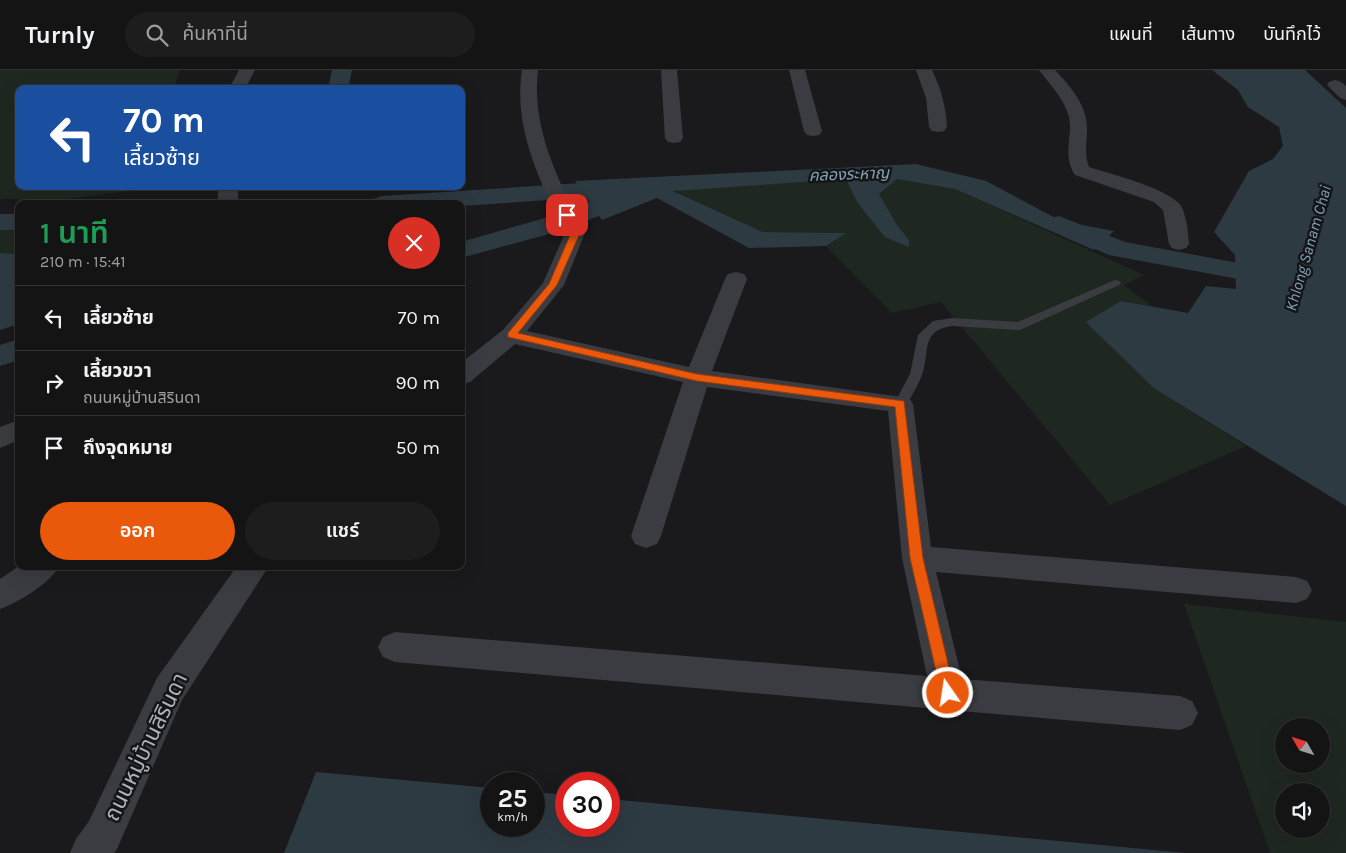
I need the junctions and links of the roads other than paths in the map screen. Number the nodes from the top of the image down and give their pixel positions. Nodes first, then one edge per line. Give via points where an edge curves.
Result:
1 (247, 70) edge
2 (530, 70) edge
3 (668, 70) edge
4 (797, 70) edge
5 (924, 70) edge
6 (1047, 70) edge
7 (239, 85) edge
8 (938, 127) dead end
9 (813, 131) dead end
10 (674, 138) dead end
11 (1179, 244) dead end
12 (736, 279) dead end
13 (1116, 283) dead end
14 (511, 335) junction
15 (465, 373) edge
16 (697, 377) junction
17 (900, 404) junction
18 (15, 431) edge
19 (0, 438) edge
20 (646, 536) dead end
21 (917, 558) junction
22 (38, 570) edge
23 (251, 570) edge
24 (1296, 590) dead end
25 (0, 596) edge
26 (395, 647) dead end
27 (948, 693) junction
28 (1180, 713) dead end
29 (90, 853) edge

1 - 7 street
2 - 14 street via 527,80 534,134 549,180 575,233 553,285
3 - 10 street
4 - 9 street
5 - 8 street via 938,106
6 - 11 street via 1066,93 1078,119 1077,165 1082,171 1161,198 1172,208
12 - 16 street
13 - 17 lane via 1020,326 938,324 924,335 916,374
14 - 15 street
14 - 16 street
16 - 17 street
16 - 20 street
17 - 21 street
18 - 19 street
21 - 24 street
21 - 27 street
22 - 25 street
23 - 29 street, ถนนหมู่บ้านสิรินดา via 169,689 103,835
26 - 27 street
27 - 28 street

